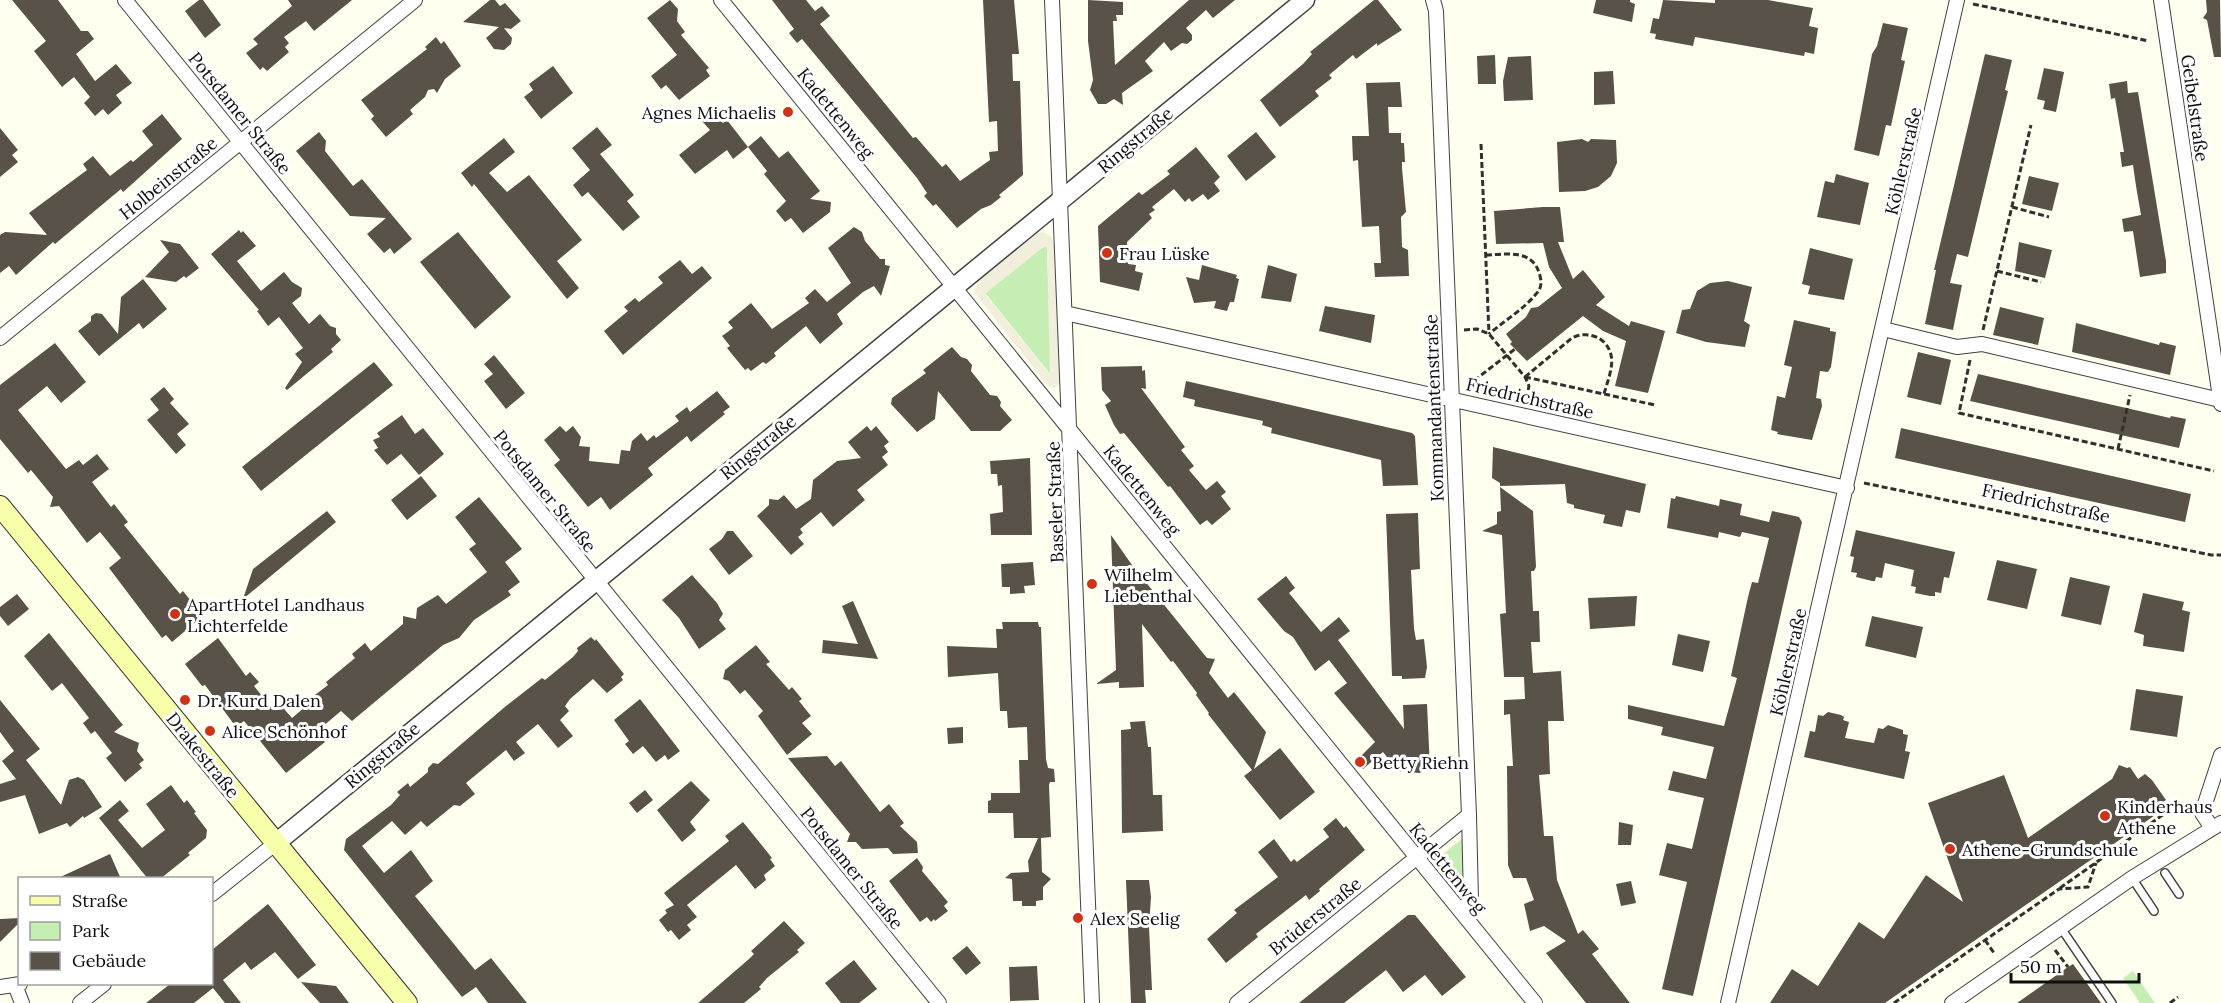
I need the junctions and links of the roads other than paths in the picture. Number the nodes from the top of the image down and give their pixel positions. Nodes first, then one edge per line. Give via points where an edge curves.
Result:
1 (125, 0) edge
2 (415, 0) edge
3 (721, 0) edge
4 (1052, 0) edge
5 (1305, 0) edge
6 (1433, 0) edge
7 (2161, 0) edge
8 (1954, 1) edge
9 (240, 142) junction
10 (1061, 202) junction
11 (954, 288) junction
12 (1065, 313) junction
13 (1883, 329) junction
14 (0, 338) edge
15 (1452, 399) junction
16 (2221, 402) edge
17 (1070, 430) junction
18 (1846, 488) junction
19 (0, 506) edge
20 (594, 580) junction
21 (2221, 755) edge
22 (1469, 815) junction
23 (2216, 825) edge
24 (276, 843) junction
25 (1416, 857) junction
26 (2164, 873) dead end
27 (2132, 878) junction
28 (213, 893) edge
29 (2179, 894) dead end
30 (1461, 911) junction
31 (2154, 911) dead end
32 (2061, 928) junction
33 (18, 984) edge
34 (18, 985) edge
35 (103, 985) edge
36 (0, 987) edge
37 (22, 1003) edge
38 (80, 1003) edge
39 (406, 1003) edge
40 (939, 1003) edge
41 (1092, 1003) edge
42 (1237, 1003) edge
43 (1535, 1003) edge
44 (1728, 1003) edge
45 (1952, 1003) edge
46 (2112, 1003) edge

1 - 9 street, Potsdamer Straße
2 - 9 street, Holbeinstraße
3 - 11 street, Kadettenweg
4 - 10 street, Baseler Straße
5 - 10 street, Ringstraße
6 - 15 street, Kommandantenstraße
7 - 16 street, Geibelstraße
8 - 13 street, Köhlerstraße
9 - 14 street, Holbeinstraße
9 - 20 street, Potsdamer Straße
10 - 11 street, Ringstraße
10 - 12 street, Baseler Straße
11 - 17 street, Kadettenweg
11 - 20 street, Ringstraße
12 - 15 street, Friedrichstraße
12 - 17 street, Baseler Straße
13 - 16 street, Geibelstraße via 1958,346 1977,340
13 - 18 street, Köhlerstraße
15 - 18 street, Friedrichstraße
15 - 22 street, Kommandantenstraße
17 - 25 street, Kadettenweg
17 - 41 street, Baseler Straße
18 - 44 street, Köhlerstraße
19 - 24 main road, Drakestraße
20 - 24 street, Ringstraße
20 - 40 street, Potsdamer Straße
21 - 23 street via 2202,813
22 - 25 street
22 - 30 street, Kommandantenstraße via 1471,900
23 - 27 street
24 - 28 street, Ringstraße
24 - 39 main road, Drakestraße
25 - 30 street, Kadettenweg
25 - 42 street, Brüderstraße
26 - 29 lane
27 - 31 lane
27 - 32 street
30 - 43 street, Kadettenweg
32 - 45 street
32 - 46 lane
33 - 36 street
34 - 37 street
35 - 38 street

